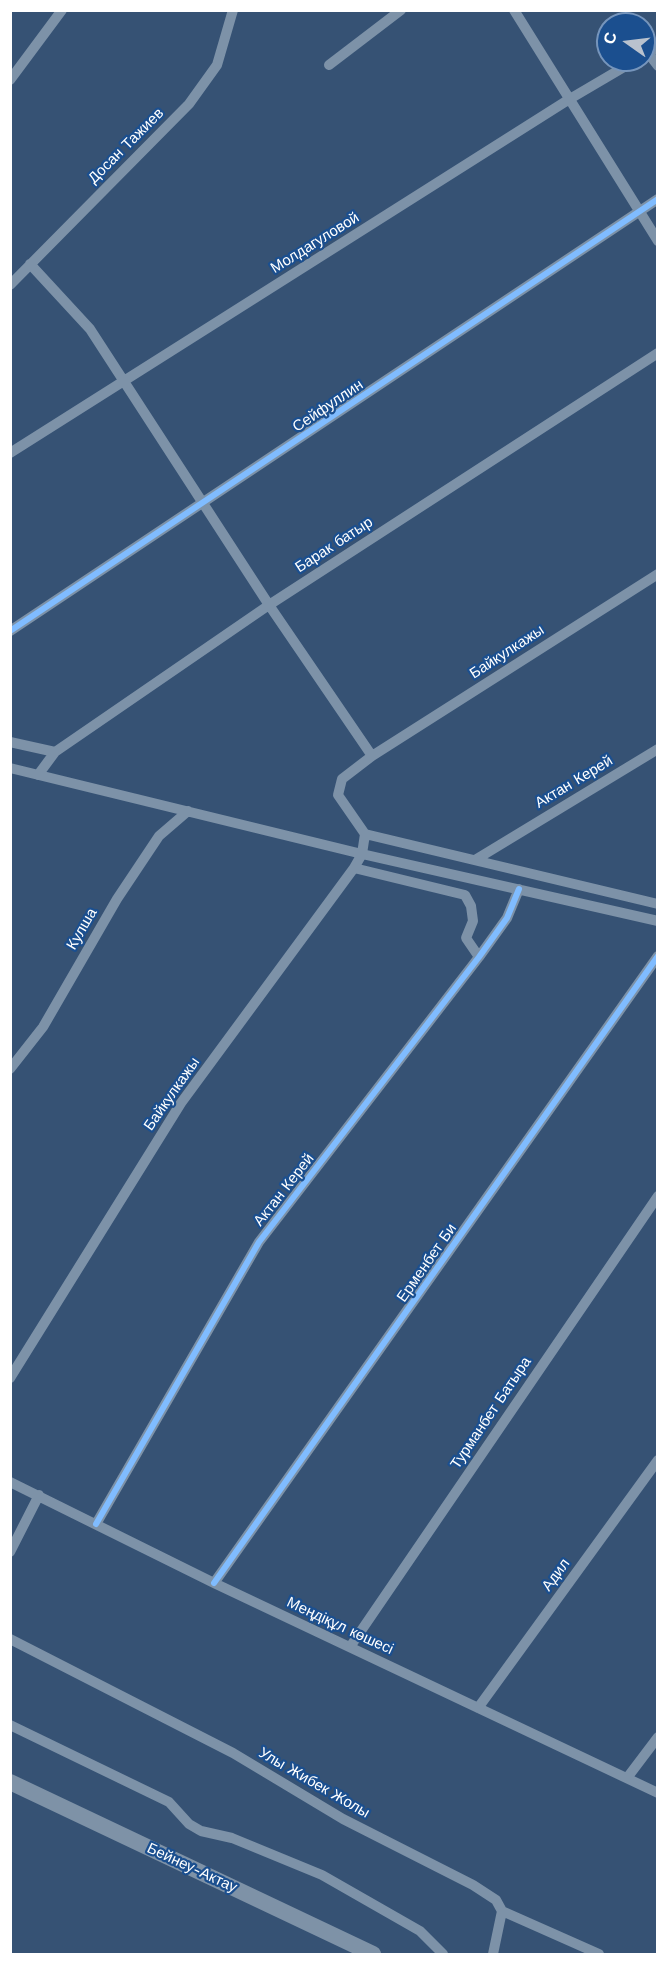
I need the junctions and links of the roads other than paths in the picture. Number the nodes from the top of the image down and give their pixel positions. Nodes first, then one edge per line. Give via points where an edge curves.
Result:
1 (62, 10) edge
2 (233, 10) edge
3 (401, 10) edge
4 (514, 10) edge
5 (329, 65) dead end
6 (616, 72) edge
7 (10, 80) edge
8 (568, 100) junction
9 (657, 199) edge
10 (638, 212) junction
11 (657, 241) edge
12 (30, 264) junction
13 (10, 285) edge
14 (657, 353) edge
15 (124, 382) junction
16 (10, 453) edge
17 (203, 504) junction
18 (657, 574) edge
19 (269, 605) junction
20 (10, 631) edge
21 (10, 742) edge
22 (657, 749) edge
23 (55, 752) junction
24 (372, 756) junction
25 (11, 768) edge
26 (38, 775) junction
27 (188, 811) junction
28 (365, 834) junction
29 (362, 854) junction
30 (475, 860) junction
31 (354, 868) junction
32 (519, 889) junction
33 (657, 904) edge
34 (657, 921) edge
35 (657, 956) edge
36 (479, 957) junction
37 (10, 1069) edge
38 (657, 1196) edge
39 (10, 1378) edge
40 (657, 1460) edge
41 (10, 1482) edge
42 (39, 1495) junction
43 (96, 1524) junction
44 (10, 1552) edge
45 (214, 1583) junction
46 (10, 1639) edge
47 (350, 1647) junction
48 (478, 1708) junction
49 (12, 1726) edge
50 (657, 1737) edge
51 (627, 1778) junction
52 (10, 1782) edge
53 (657, 1793) edge
54 (501, 1911) junction
55 (374, 1954) edge
56 (443, 1954) edge
57 (493, 1954) edge
58 (599, 1954) edge

1 - 7 street
2 - 12 street, Досан Тажиев via 217,65 189,104
3 - 5 street
4 - 8 street
6 - 8 street, Молдагуловой
8 - 10 street
8 - 15 street, Молдагуловой
9 - 10 street, Сейфуллин
10 - 11 street
10 - 17 street, Сейфуллин
12 - 13 street, Досан Тажиев
12 - 15 street via 90,329
14 - 19 street, Барак батыр
15 - 16 street, Молдагуловой
15 - 17 street
17 - 19 street
17 - 20 street, Сейфуллин
18 - 24 street, Байкулкажы
19 - 23 street, Барак батыр
19 - 24 street
21 - 23 street
22 - 30 street, Актан Керей
23 - 26 street, Барак батыр
24 - 28 street, Байкулкажы via 342,779 338,788 340,802
25 - 26 street
26 - 27 street
27 - 29 street
27 - 37 street, Кулша via 159,836 117,899 43,1027
28 - 29 street, Байкулкажы
28 - 30 street
29 - 31 street, Байкулкажы
29 - 32 street
30 - 33 street
31 - 36 street via 465,895 473,921 466,939
31 - 39 street, Байкулкажы via 181,1103
32 - 34 street
32 - 36 street, Актан Керей via 507,918
35 - 45 street, Ерменбет Би
36 - 43 street, Актан Керей via 259,1242
38 - 47 street, Турманбет Батыра
40 - 48 street, Адил
41 - 42 street, Меңдіқұл көшесі
42 - 43 street, Меңдіқұл көшесі
42 - 44 street
43 - 45 street, Меңдіқұл көшесі
45 - 47 street, Меңдіқұл көшесі
46 - 54 street, Улы Жибек Жолы via 233,1753 343,1819 473,1885 495,1900
47 - 48 street, Меңдіқұл көшесі
48 - 51 street, Меңдіқұл көшесі
49 - 56 street via 169,1802 201,1831 231,1838 322,1875 420,1931
50 - 51 street
51 - 53 street, Меңдіқұл көшесі
52 - 55 highway, Бейнеу-Актау
54 - 57 street
54 - 58 street, Улы Жибек Жолы

